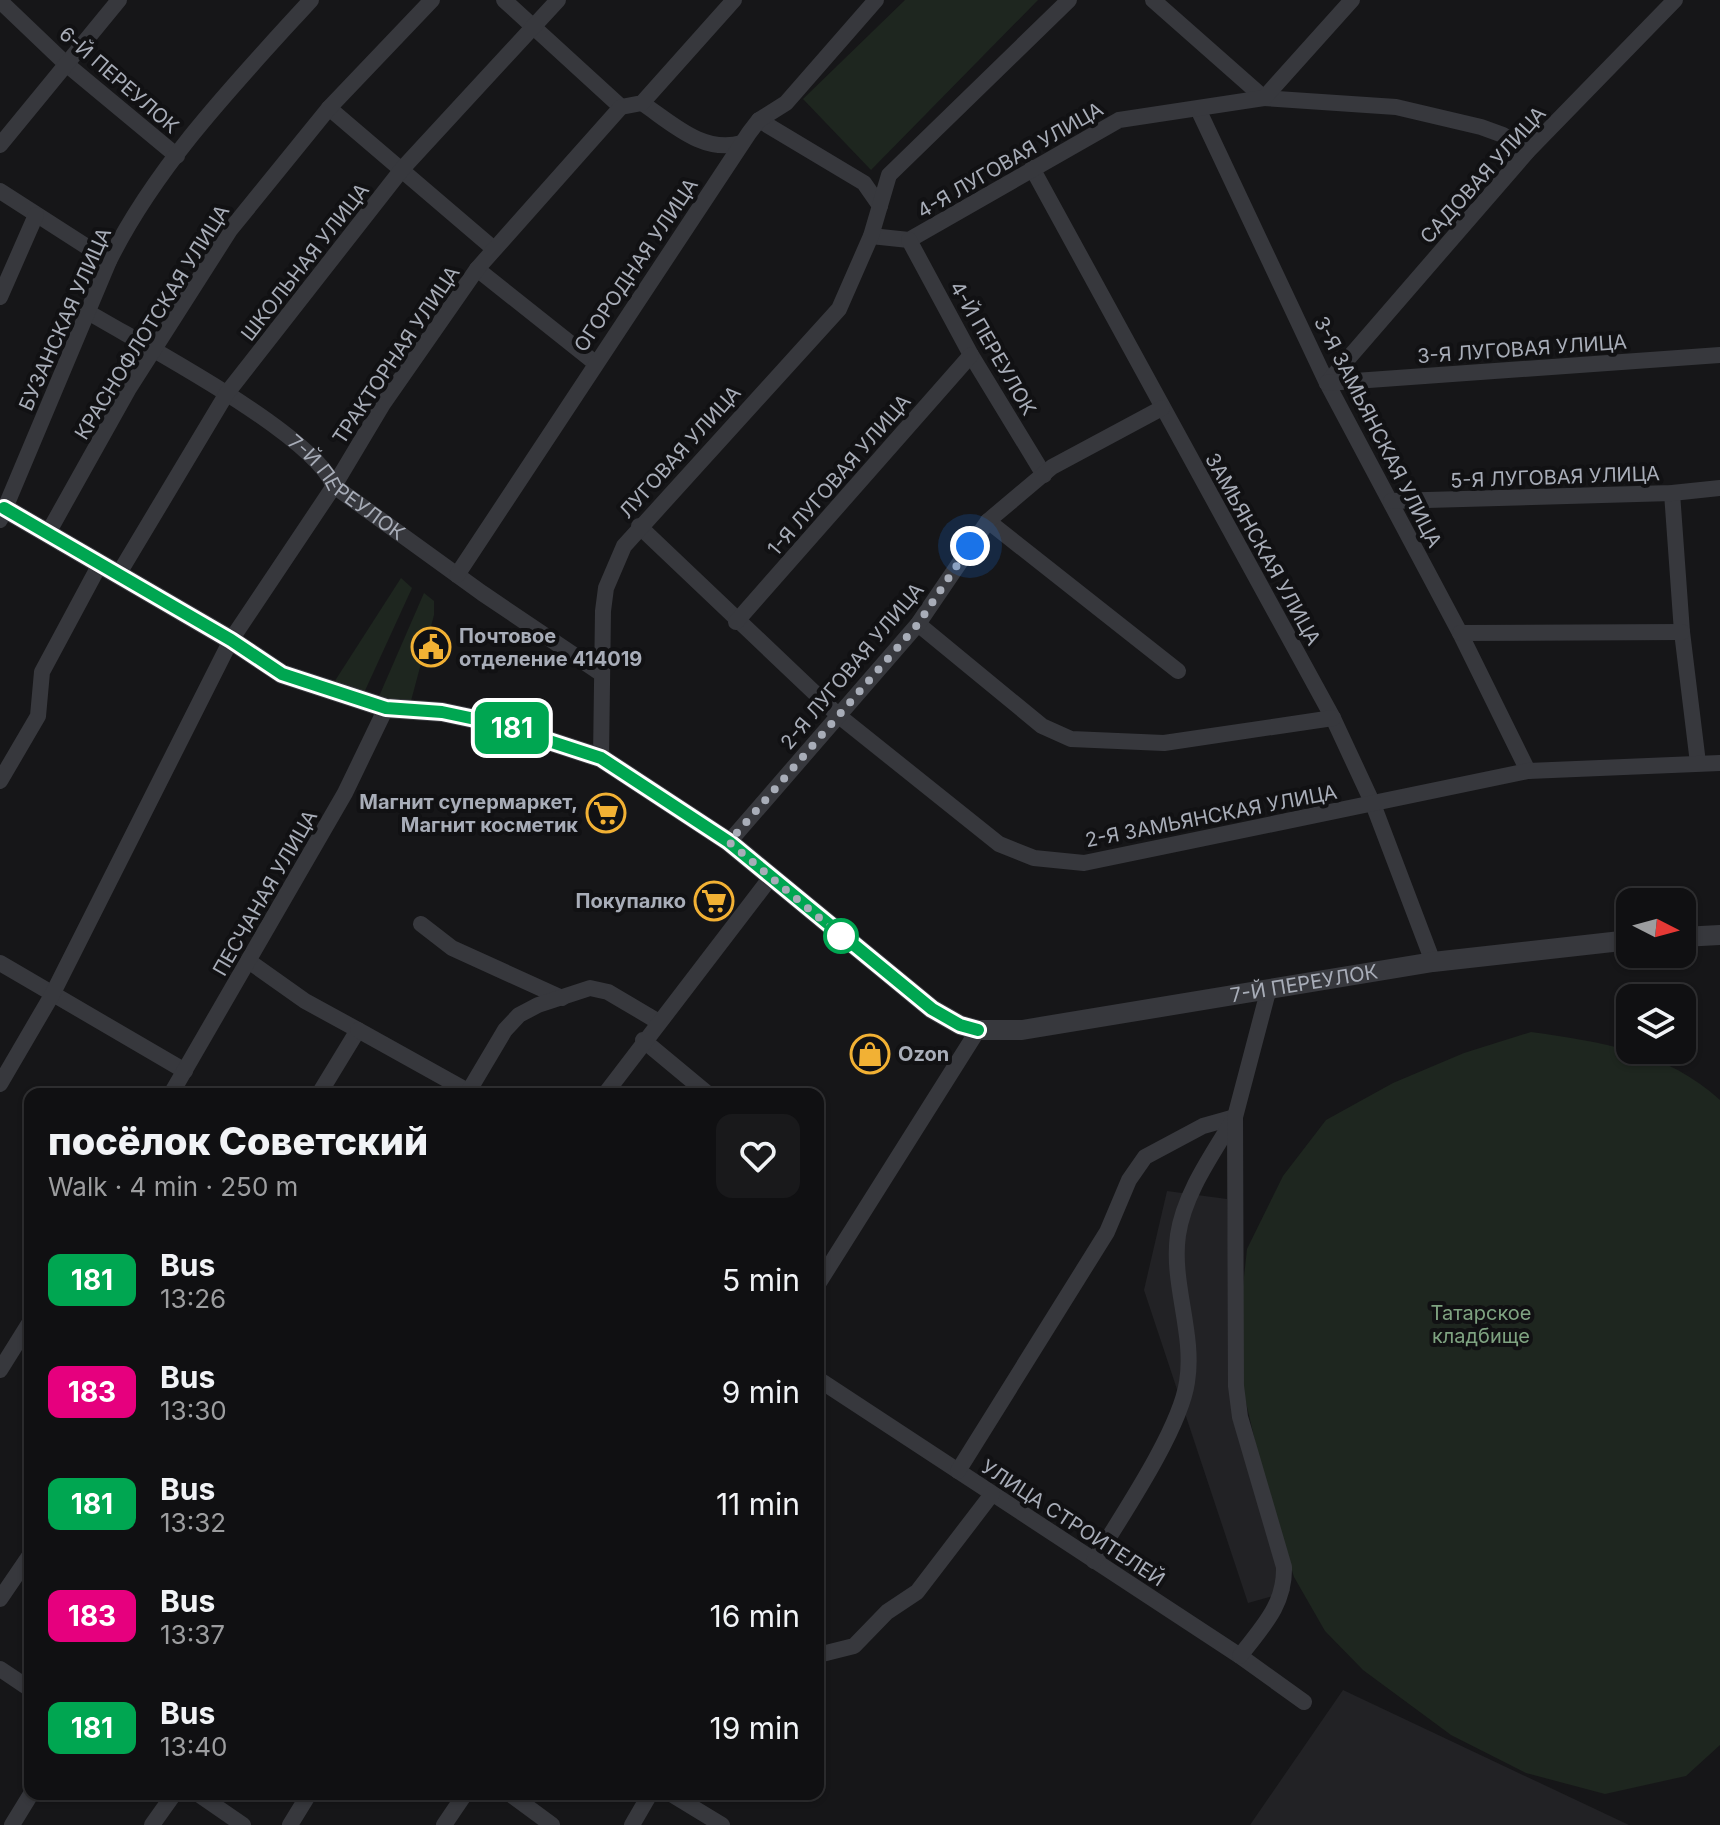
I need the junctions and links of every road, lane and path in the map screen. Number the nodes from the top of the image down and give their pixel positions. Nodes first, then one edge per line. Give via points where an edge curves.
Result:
1 (119, 0) edge
2 (311, 0) edge
3 (432, 0) edge
4 (504, 0) edge
5 (558, 0) edge
6 (734, 0) edge
7 (876, 0) edge
8 (1069, 0) edge
9 (1153, 0) edge
10 (1352, 0) edge
11 (1675, 0) edge
12 (0, 1) edge
13 (530, 27) junction
14 (65, 63) junction
15 (1264, 98) junction
16 (642, 103) junction
17 (621, 107) junction
18 (329, 108) junction
19 (1198, 109) junction
20 (759, 120) junction
21 (742, 143) junction
22 (0, 145) edge
23 (1527, 152) junction
24 (177, 156) junction
25 (403, 168) junction
26 (1032, 168) junction
27 (0, 191) edge
28 (880, 206) junction
29 (36, 215) junction
30 (871, 236) junction
31 (909, 240) junction
32 (494, 249) junction
33 (109, 261) junction
34 (477, 269) junction
35 (0, 297) edge
36 (88, 312) junction
37 (152, 350) junction
38 (971, 355) junction
39 (1720, 355) edge
40 (594, 362) junction
41 (1327, 383) junction
42 (227, 393) junction
43 (1162, 408) junction
44 (1044, 475) junction
45 (334, 486) junction
46 (1720, 488) edge
47 (1672, 493) junction
48 (1391, 501) junction
49 (2, 514) edge
50 (988, 521) junction
51 (639, 526) junction
52 (48, 533) junction
53 (109, 570) junction
54 (457, 575) junction
55 (736, 622) junction
56 (918, 624) junction
57 (1682, 632) junction
58 (1460, 633) junction
59 (231, 640) junction
60 (1178, 671) dead end
61 (602, 674) junction
62 (386, 708) junction
63 (839, 716) junction
64 (1333, 718) junction
65 (601, 758) junction
66 (1698, 763) junction
67 (1720, 763) edge
68 (1528, 771) junction
69 (0, 781) edge
70 (1373, 804) junction
71 (729, 842) junction
72 (771, 877) junction
73 (421, 924) dead end
74 (1720, 935) edge
75 (1696, 936) edge
76 (1616, 942) edge
77 (250, 962) junction
78 (1433, 962) junction
79 (0, 963) edge
80 (1269, 988) junction
81 (52, 995) junction
82 (562, 998) junction
83 (657, 1021) junction
84 (358, 1030) junction
85 (978, 1030) junction
86 (643, 1040) junction
87 (185, 1071) junction
88 (0, 1084) edge
89 (175, 1088) edge
90 (323, 1088) edge
91 (461, 1088) edge
92 (473, 1088) edge
93 (609, 1088) edge
94 (701, 1088) edge
95 (1235, 1117) junction
96 (824, 1274) edge
97 (23, 1348) edge
98 (0, 1370) edge
99 (824, 1383) edge
100 (958, 1471) junction
101 (992, 1494) junction
102 (1094, 1561) junction
103 (24, 1564) edge
104 (0, 1599) edge
105 (824, 1654) edge
106 (1240, 1656) junction
107 (0, 1669) edge
108 (24, 1685) edge
109 (1304, 1702) dead end
110 (27, 1800) edge
111 (170, 1800) edge
112 (207, 1800) edge
113 (305, 1800) edge
114 (461, 1800) edge
115 (518, 1800) edge
116 (647, 1800) edge
117 (682, 1800) edge
118 (707, 1800) edge
119 (701, 1810) junction
120 (12, 1825) edge
121 (152, 1825) edge
122 (243, 1825) edge
123 (290, 1825) edge
124 (444, 1825) edge
125 (552, 1825) edge
126 (632, 1825) edge
127 (722, 1825) edge

1 - 14 street
2 - 24 street, БУЗАНСКАЯ УЛИЦА via 217,103
3 - 18 street, КРАСНОФЛОТСКАЯ УЛИЦА
4 - 13 street
5 - 13 street, ШКОЛЬНАЯ УЛИЦА
6 - 16 street
7 - 20 street, ОГОРОДНАЯ УЛИЦА via 786,103
8 - 28 street, ЛУГОВАЯ УЛИЦА via 889,175
9 - 15 street
10 - 15 street
11 - 23 street, САДОВАЯ УЛИЦА
12 - 14 street, 6-Й ПЕРЕУЛОК
13 - 17 street
13 - 25 street, ШКОЛЬНАЯ УЛИЦА
14 - 22 street
14 - 24 street, 6-Й ПЕРЕУЛОК
15 - 19 street, 4-Я ЛУГОВАЯ УЛИЦА
15 - 23 street, 4-Я ЛУГОВАЯ УЛИЦА via 1396,107 1481,127
16 - 17 street
16 - 21 street via 714,146
17 - 32 street, ТРАКТОРНАЯ УЛИЦА
18 - 25 street
18 - 37 street, КРАСНОФЛОТСКАЯ УЛИЦА via 230,230
19 - 26 street, 4-Я ЛУГОВАЯ УЛИЦА via 1119,120
19 - 41 street, 3-Я ЗАМЬЯНСКАЯ УЛИЦА
20 - 21 street, ОГОРОДНАЯ УЛИЦА
20 - 28 street via 864,183
21 - 40 street, ОГОРОДНАЯ УЛИЦА
23 - 41 street, САДОВАЯ УЛИЦА
24 - 33 street, БУЗАНСКАЯ УЛИЦА
25 - 32 street
25 - 42 street, ШКОЛЬНАЯ УЛИЦА
26 - 31 street, 4-Я ЛУГОВАЯ УЛИЦА
26 - 43 street, ЗАМЬЯНСКАЯ УЛИЦА
27 - 29 street
28 - 30 street, ЛУГОВАЯ УЛИЦА
29 - 33 street
29 - 35 street
30 - 31 street, 4-Я ЛУГОВАЯ УЛИЦА
30 - 51 street, ЛУГОВАЯ УЛИЦА via 839,309
31 - 38 street, 4-Й ПЕРЕУЛОК
32 - 34 street, ТРАКТОРНАЯ УЛИЦА
33 - 36 street, БУЗАНСКАЯ УЛИЦА
34 - 40 street
34 - 45 street, ТРАКТОРНАЯ УЛИЦА via 383,404
36 - 37 street, 7-Й ПЕРЕУЛОК
36 - 49 street, БУЗАНСКАЯ УЛИЦА
37 - 42 street, 7-Й ПЕРЕУЛОК
37 - 52 street, КРАСНОФЛОТСКАЯ УЛИЦА
38 - 44 street, 4-Й ПЕРЕУЛОК
38 - 55 street, 1-Я ЛУГОВАЯ УЛИЦА
39 - 41 street, 3-Я ЛУГОВАЯ УЛИЦА
40 - 54 street, ОГОРОДНАЯ УЛИЦА
41 - 48 street, 3-Я ЗАМЬЯНСКАЯ УЛИЦА
42 - 45 street, 7-Й ПЕРЕУЛОК via 322,464
42 - 53 street, ШКОЛЬНАЯ УЛИЦА
43 - 44 street, 2-Я ЛУГОВАЯ УЛИЦА
43 - 64 street, ЗАМЬЯНСКАЯ УЛИЦА
44 - 50 street, 2-Я ЛУГОВАЯ УЛИЦА
45 - 54 street, 7-Й ПЕРЕУЛОК
45 - 59 street, ТРАКТОРНАЯ УЛИЦА
46 - 47 street, 5-Я ЛУГОВАЯ УЛИЦА
47 - 48 street, 5-Я ЛУГОВАЯ УЛИЦА
47 - 57 street
48 - 58 street, 3-Я ЗАМЬЯНСКАЯ УЛИЦА
49 - 52 street
50 - 56 street, 2-Я ЛУГОВАЯ УЛИЦА
50 - 60 street
51 - 55 street, 2-Я ЗАМЬЯНСКАЯ УЛИЦА
51 - 61 street, ЛУГОВАЯ УЛИЦА via 606,588
52 - 53 street
53 - 59 street
53 - 69 street, ШКОЛЬНАЯ УЛИЦА via 42,672 38,716
54 - 61 street, 7-Й ПЕРЕУЛОК
55 - 63 street, 2-Я ЗАМЬЯНСКАЯ УЛИЦА
56 - 63 street, 2-Я ЛУГОВАЯ УЛИЦА
56 - 64 street via 1042,726 1071,739 1164,743
57 - 58 street
57 - 66 street
58 - 68 street, 3-Я ЗАМЬЯНСКАЯ УЛИЦА
59 - 62 street via 282,674
59 - 81 street, ТРАКТОРНАЯ УЛИЦА
61 - 65 street, ЛУГОВАЯ УЛИЦА
62 - 65 street via 494,723
62 - 77 street, ПЕСЧАНАЯ УЛИЦА
63 - 70 street, 2-Я ЗАМЬЯНСКАЯ УЛИЦА via 999,844 1057,862 1084,863
63 - 71 street, 2-Я ЛУГОВАЯ УЛИЦА
64 - 70 street, ЗАМЬЯНСКАЯ УЛИЦА
65 - 71 street
66 - 67 street, 2-Я ЗАМЬЯНСКАЯ УЛИЦА
66 - 68 street, 2-Я ЗАМЬЯНСКАЯ УЛИЦА
68 - 70 street, 2-Я ЗАМЬЯНСКАЯ УЛИЦА
70 - 78 street, ЗАМЬЯНСКАЯ УЛИЦА
71 - 72 street
72 - 83 street
72 - 85 street via 932,1009
73 - 82 street via 452,948
74 - 75 street
76 - 78 street, 7-Й ПЕРЕУЛОК
77 - 84 street
77 - 87 street, ПЕСЧАНАЯ УЛИЦА
78 - 80 street, 7-Й ПЕРЕУЛОК
79 - 81 street
80 - 85 street, 7-Й ПЕРЕУЛОК via 1066,1024
80 - 95 street
81 - 87 street
81 - 88 street, ТРАКТОРНАЯ УЛИЦА
82 - 83 street via 590,988 608,992
82 - 92 street via 519,1015
83 - 86 street
84 - 90 street
84 - 91 street
85 - 96 street
86 - 93 street
86 - 94 street
87 - 89 street, ПЕСЧАНАЯ УЛИЦА
95 - 100 street via 1179,1137 1145,1157 1107,1232
95 - 102 street via 1187,1203 1178,1236 1187,1383 1135,1493
95 - 106 street via 1236,1386 1284,1576 1278,1607
97 - 98 street
99 - 100 street, УЛИЦА СТРОИТЕЛЕЙ
100 - 101 street, УЛИЦА СТРОИТЕЛЕЙ
101 - 102 street, УЛИЦА СТРОИТЕЛЕЙ
101 - 105 street via 917,1592 887,1612 854,1646
102 - 106 street, УЛИЦА СТРОИТЕЛЕЙ
103 - 104 street
106 - 109 street, УЛИЦА СТРОИТЕЛЕЙ
107 - 108 street
110 - 120 street
111 - 121 street
112 - 122 street
113 - 123 street
114 - 124 street
115 - 125 street
116 - 126 street
117 - 119 street
118 - 119 street
119 - 127 street

